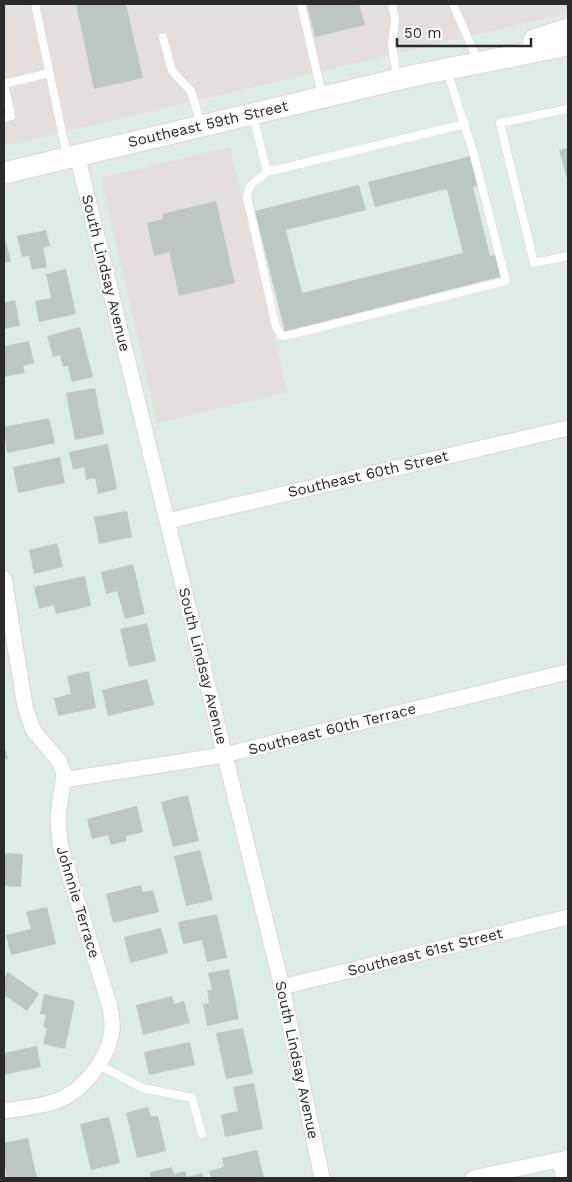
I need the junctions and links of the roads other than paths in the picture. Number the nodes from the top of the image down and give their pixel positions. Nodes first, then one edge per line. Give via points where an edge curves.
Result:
1 (35, 4) edge
2 (300, 4) edge
3 (392, 4) edge
4 (454, 4) edge
5 (568, 30) edge
6 (163, 38) dead end
7 (568, 46) edge
8 (476, 57) junction
9 (446, 69) junction
10 (50, 73) junction
11 (405, 78) junction
12 (4, 84) edge
13 (322, 97) junction
14 (568, 109) edge
15 (252, 114) junction
16 (4, 118) edge
17 (465, 124) junction
18 (202, 126) junction
19 (72, 156) junction
20 (267, 172) junction
21 (4, 173) edge
22 (568, 256) edge
23 (568, 428) edge
24 (168, 521) junction
25 (4, 579) edge
26 (9, 642) edge
27 (568, 672) edge
28 (224, 755) junction
29 (63, 780) junction
30 (568, 917) edge
31 (282, 987) junction
32 (98, 1064) junction
33 (4, 1111) edge
34 (202, 1134) dead end
35 (564, 1159) edge
36 (322, 1178) edge
37 (472, 1178) edge
38 (564, 1178) edge

1 - 10 lane
2 - 13 lane
3 - 11 lane via 395,19 392,45
4 - 8 lane
5 - 8 main road, Southeast 59th Street
6 - 18 lane via 172,71 191,91
7 - 9 main road, Southeast 59th Street
8 - 11 main road, Southeast 59th Street
9 - 11 main road, Southeast 59th Street
9 - 17 lane
10 - 12 lane
10 - 19 lane
11 - 13 main road, Southeast 59th Street
12 - 16 lane via 11,116
13 - 15 main road, Southeast 59th Street
14 - 22 lane via 500,123 534,263
15 - 18 main road, Southeast 59th Street
15 - 20 lane
17 - 20 lane
17 - 20 lane via 506,281 285,336 276,327 247,197 250,186
18 - 19 main road, Southeast 59th Street
19 - 21 main road, Southeast 59th Street
19 - 24 street, South Lindsay Avenue
23 - 24 street, Southeast 60th Street
24 - 28 street, South Lindsay Avenue
25 - 26 street, Johnnie Terrace
26 - 29 street, Johnnie Terrace via 33,730 59,761
27 - 28 street, Southeast 60th Terrace
28 - 29 street, Southeast 60th Terrace
28 - 31 street, South Lindsay Avenue
29 - 32 street, Johnnie Terrace via 58,817 60,845 110,1007 112,1030
30 - 31 street, Southeast 61st Street
31 - 36 street, South Lindsay Avenue
32 - 33 street, Johnnie Terrace via 73,1092 56,1102
32 - 34 lane via 142,1088 192,1098
35 - 37 street
35 - 38 street

